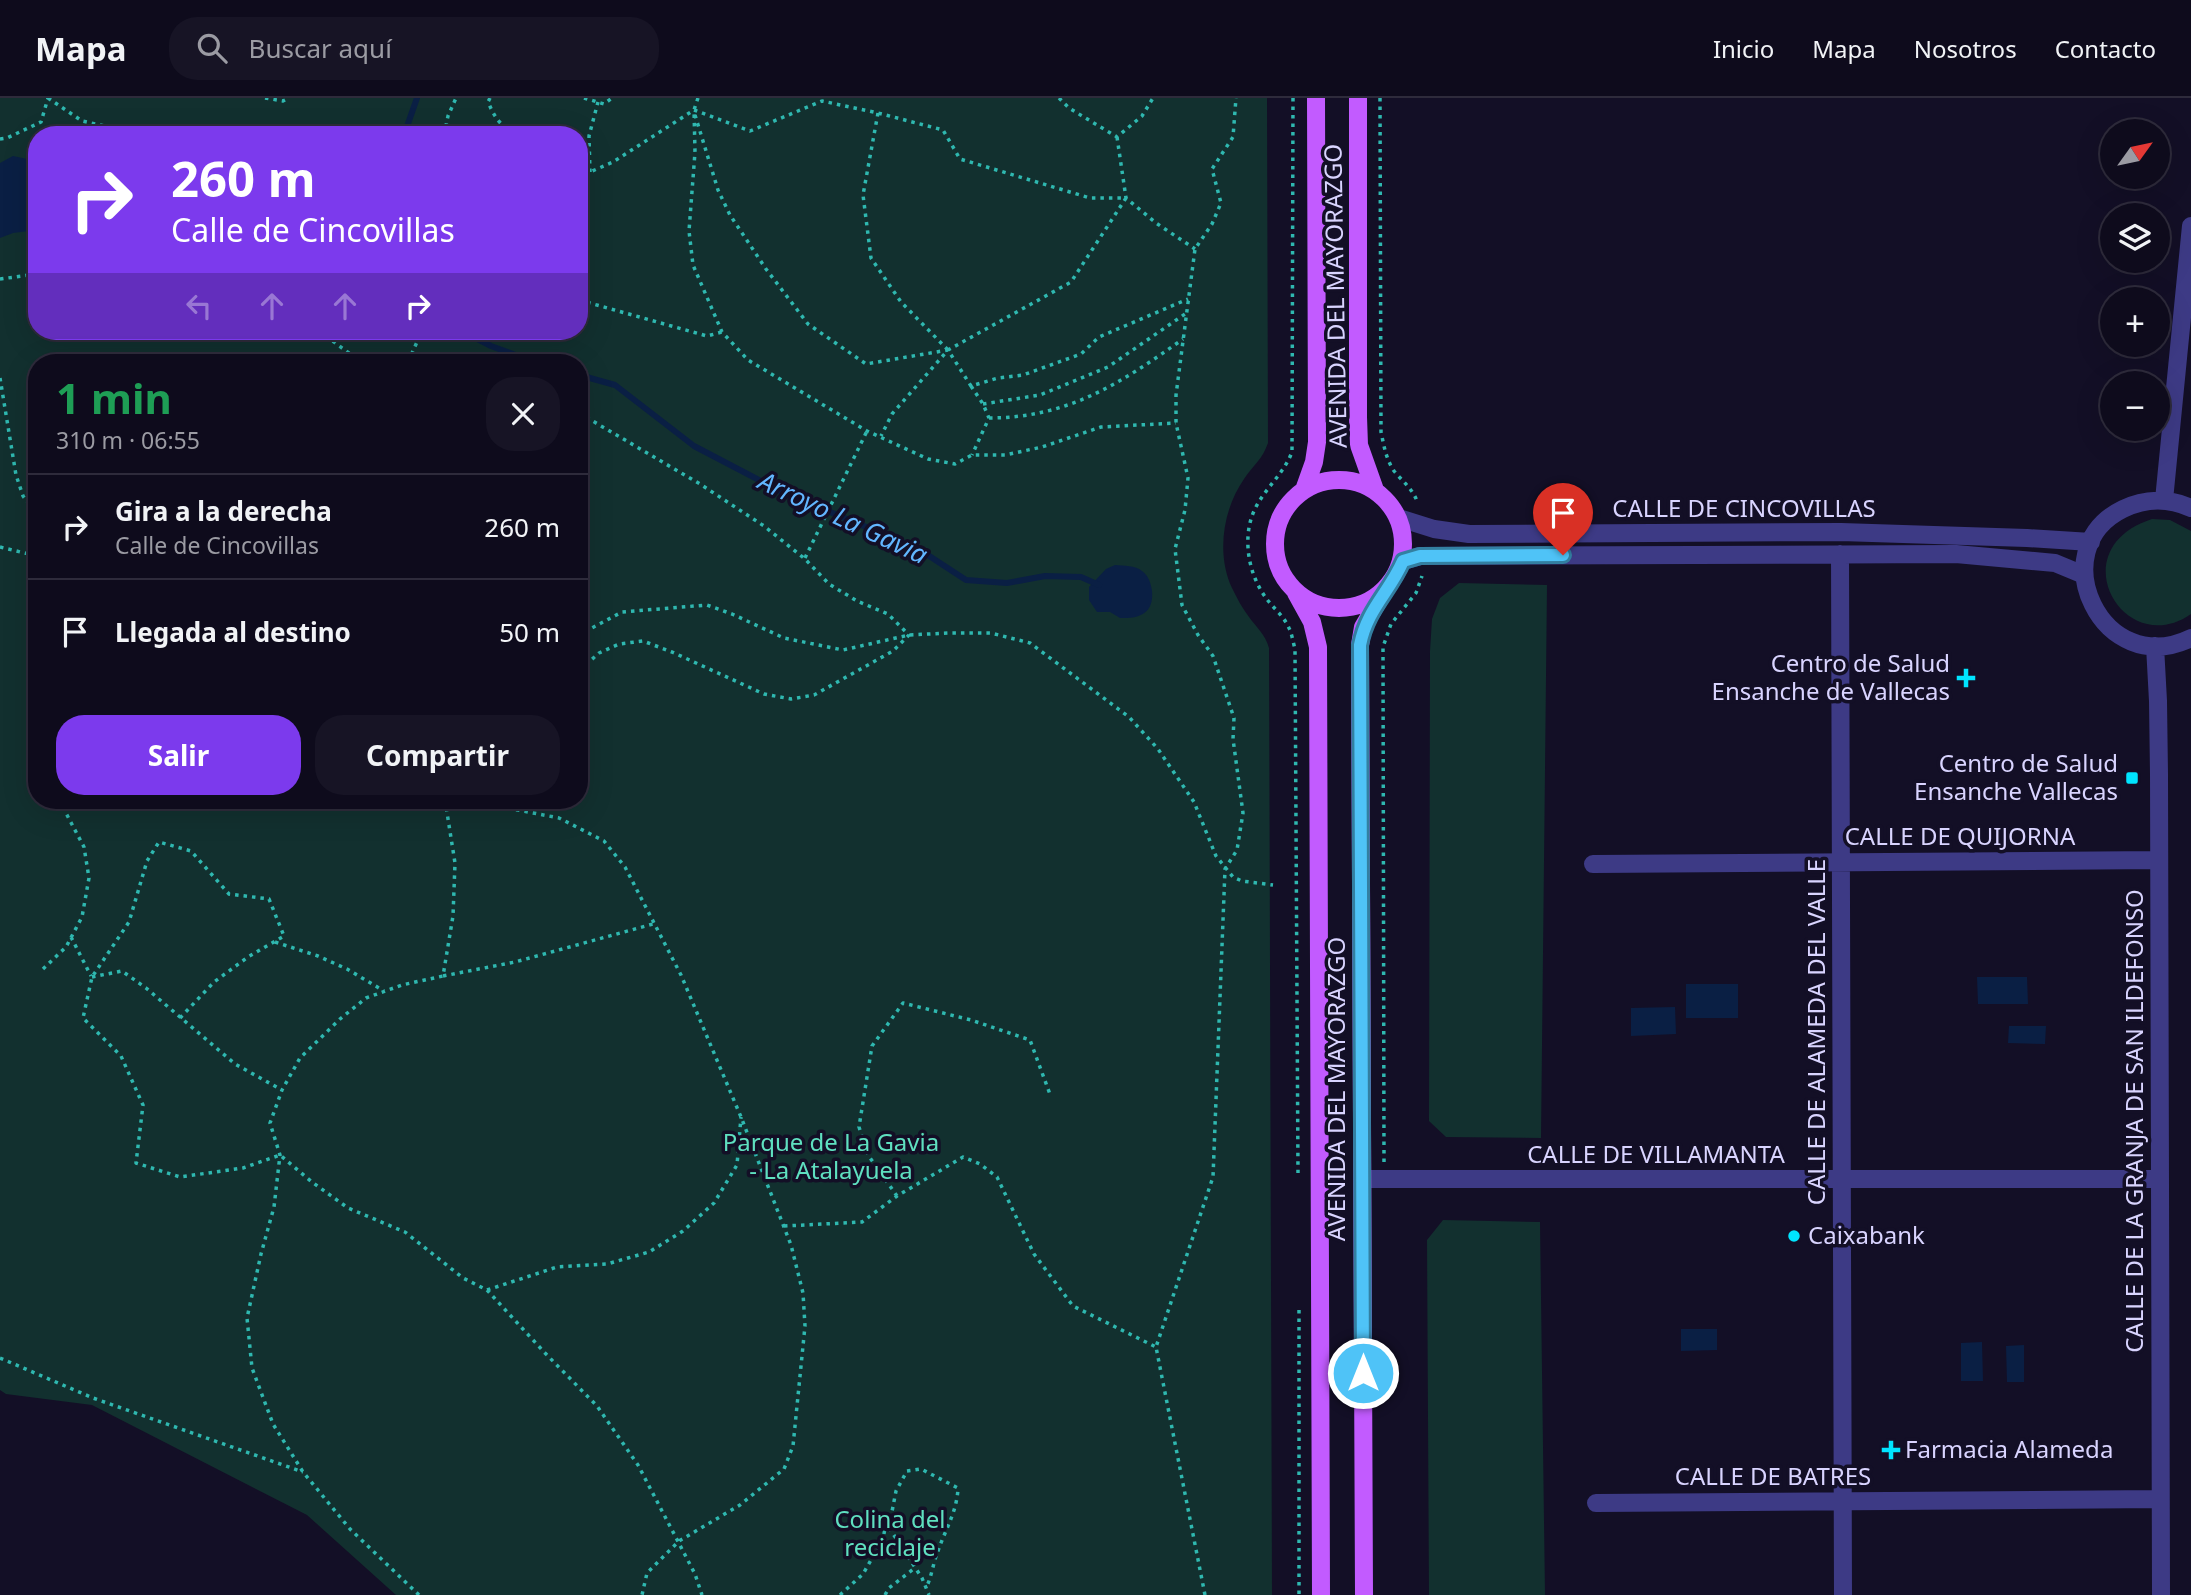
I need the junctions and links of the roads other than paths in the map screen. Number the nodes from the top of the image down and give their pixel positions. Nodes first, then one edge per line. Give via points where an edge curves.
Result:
1 (1316, 98) edge
2 (1358, 98) edge
3 (2191, 226) edge
4 (1304, 490) junction
5 (1375, 491) junction
6 (2164, 500) junction
7 (2191, 508) edge
8 (1399, 518) junction
9 (2091, 542) junction
10 (1840, 554) junction
11 (1403, 561) junction
12 (2084, 575) junction
13 (1385, 590) junction
14 (1296, 593) junction
15 (2191, 638) edge
16 (2155, 646) junction
17 (2159, 860) junction
18 (1841, 862) junction
19 (1593, 863) dead end
20 (1363, 1179) junction
21 (1842, 1179) junction
22 (2159, 1179) junction
23 (2160, 1499) junction
24 (1842, 1501) junction
25 (1596, 1503) dead end
26 (1321, 1595) edge
27 (1364, 1595) edge
28 (1843, 1595) edge
29 (2161, 1595) edge

1 - 4 main road, AVENIDA DEL MAYORAZGO via 1317,442
2 - 5 main road, AVENIDA DEL MAYORAZGO via 1359,445
3 - 6 street
4 - 5 main road via 1339,480 1358,482
4 - 14 main road via 1288,505 1274,545 1278,566
5 - 8 main road
6 - 7 street
6 - 9 street via 2136,503 2117,512
8 - 9 street, CALLE DE CINCOVILLAS via 1469,534 1841,532
8 - 11 main road
9 - 12 street
10 - 11 street, CALLE DE CINCOVILLAS via 1420,556
10 - 12 street, CALLE DE CINCOVILLAS via 1994,556 2055,563
10 - 18 street, CALLE DE ALAMEDA DEL VALLE
11 - 13 main road
12 - 16 street via 2094,609 2106,624 2135,643
13 - 14 main road via 1344,610 1323,608
13 - 20 main road, AVENIDA DEL MAYORAZGO via 1363,626 1360,645
14 - 26 main road, AVENIDA DEL MAYORAZGO via 1312,622 1318,646
15 - 16 street
16 - 17 street, CALLE DE LA GRANJA DE SAN ILDEFONSO
17 - 18 street, CALLE DE QUIJORNA
17 - 22 street, CALLE DE LA GRANJA DE SAN ILDEFONSO
18 - 19 street, CALLE DE QUIJORNA
18 - 21 street, CALLE DE ALAMEDA DEL VALLE
20 - 21 street, CALLE DE VILLAMANTA
20 - 27 main road, AVENIDA DEL MAYORAZGO
21 - 22 street, CALLE DE VILLAMANTA
21 - 24 street, CALLE DE ALAMEDA DEL VALLE
22 - 23 street, CALLE DE LA GRANJA DE SAN ILDEFONSO
23 - 24 street, CALLE DE BATRES
23 - 29 street, CALLE DE LA GRANJA DE SAN ILDEFONSO
24 - 25 street, CALLE DE BATRES
24 - 28 street, CALLE DE ALAMEDA DEL VALLE

